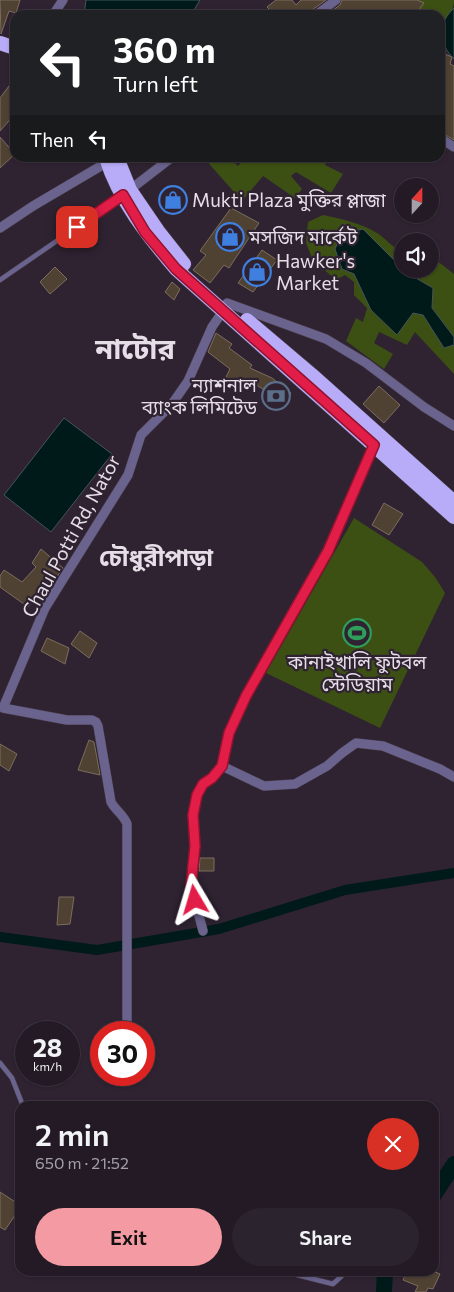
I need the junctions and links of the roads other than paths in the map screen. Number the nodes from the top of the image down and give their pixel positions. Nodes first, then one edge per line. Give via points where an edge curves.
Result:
1 (336, 0) edge
2 (323, 10) edge
3 (106, 162) edge
4 (112, 162) edge
5 (166, 162) edge
6 (126, 192) junction
7 (0, 228) edge
8 (0, 280) edge
9 (220, 303) junction
10 (454, 426) edge
11 (374, 445) junction
12 (454, 502) edge
13 (454, 517) edge
14 (1, 708) edge
15 (222, 766) junction
16 (454, 777) edge
17 (203, 931) dead end
18 (127, 1021) edge
19 (0, 1062) edge
20 (21, 1101) edge
21 (302, 1276) edge
22 (342, 1276) edge

1 - 2 street
3 - 7 street
4 - 6 highway
5 - 6 street
6 - 8 lane
6 - 9 highway via 182,262
9 - 10 street via 326,339 366,363
9 - 11 highway
9 - 12 highway via 312,375
9 - 14 street, Chaul Potti Rd, Nator via 188,381 172,404 141,435 128,475 46,608
11 - 13 highway
11 - 15 street via 328,551 246,696 229,733
14 - 18 street, Chaul Potti Rd, Nator via 67,720 92,720 98,726 111,802 126,824
15 - 16 street via 264,786 295,784 327,766 356,743 383,746
15 - 17 street via 203,784 193,815 195,846 191,885
19 - 20 lane via 12,1078
21 - 22 lane via 333,1284

